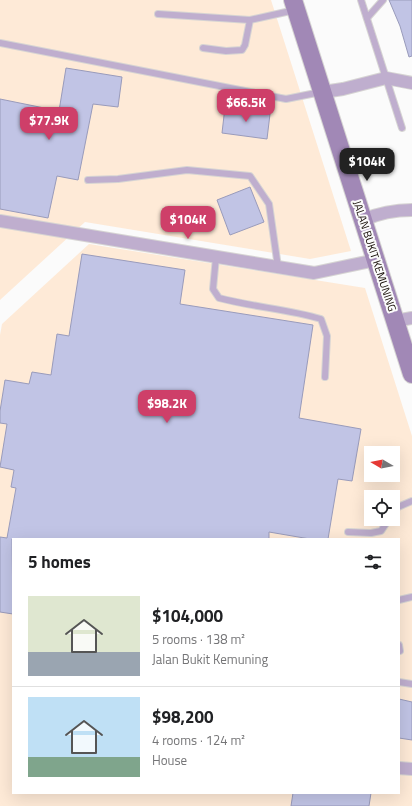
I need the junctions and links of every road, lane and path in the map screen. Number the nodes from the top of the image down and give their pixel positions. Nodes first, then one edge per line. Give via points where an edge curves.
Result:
1 (361, 0) edge
2 (383, 0) edge
3 (295, 5) edge
4 (158, 14) dead end
5 (367, 18) junction
6 (250, 20) junction
7 (0, 43) edge
8 (202, 48) dead end
9 (386, 78) junction
10 (412, 83) edge
11 (323, 92) junction
12 (402, 128) dead end
13 (88, 180) dead end
14 (412, 210) edge
15 (363, 220) junction
16 (0, 221) edge
17 (216, 257) junction
18 (376, 260) junction
19 (278, 267) junction
20 (404, 320) edge
21 (412, 374) edge
22 (325, 377) dead end
23 (412, 501) edge
24 (400, 506) edge
25 (384, 526) edge
26 (348, 532) dead end
27 (412, 597) edge
28 (400, 600) edge
29 (400, 682) edge
30 (412, 684) edge
31 (400, 768) edge
32 (412, 769) edge

1 - 5 lane
2 - 5 lane
3 - 6 lane
3 - 11 main road, JALAN BUKIT KEMUNING
4 - 6 lane
5 - 9 lane
6 - 8 lane via 242,50
7 - 11 lane via 286,99
9 - 10 street
9 - 11 street
9 - 12 lane
11 - 15 main road, JALAN BUKIT KEMUNING
13 - 19 lane via 118,179 187,170 250,176 269,204
14 - 15 street via 375,215
15 - 18 main road, JALAN BUKIT KEMUNING
16 - 17 street
17 - 19 street
17 - 22 lane via 213,289 219,298 321,319 327,336
18 - 19 street via 314,273
18 - 20 main road, JALAN BUKIT KEMUNING
20 - 21 main road, JALAN BUKIT KEMUNING
23 - 24 lane
25 - 26 lane via 381,531 371,533
27 - 28 lane
29 - 30 lane
31 - 32 street

